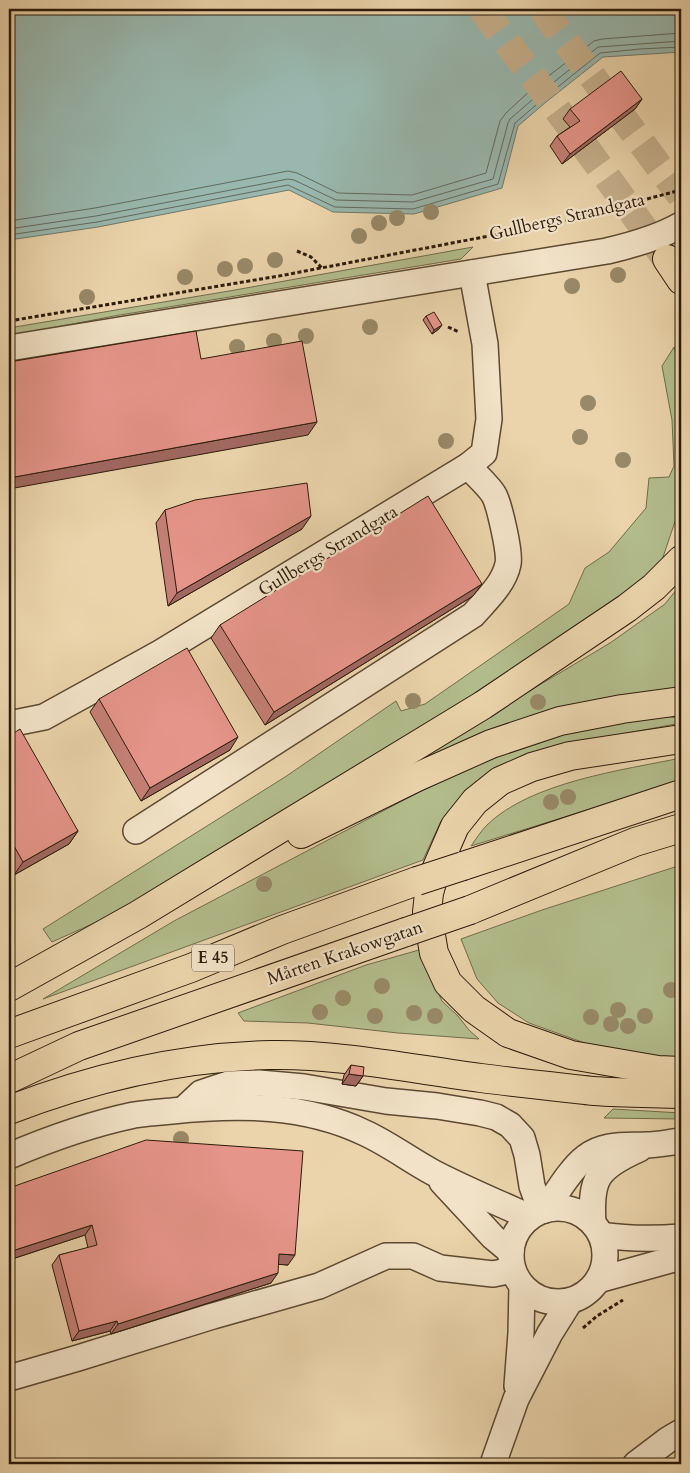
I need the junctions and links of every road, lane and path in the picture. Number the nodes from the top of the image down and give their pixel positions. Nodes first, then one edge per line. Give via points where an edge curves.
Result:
1 (681, 190) edge
2 (681, 225) edge
3 (297, 251) dead end
4 (322, 268) junction
5 (472, 273) junction
6 (9, 321) edge
7 (9, 348) edge
8 (468, 466) junction
9 (681, 560) edge
10 (681, 701) edge
11 (9, 724) edge
12 (681, 739) edge
13 (681, 794) edge
14 (681, 828) edge
15 (136, 831) dead end
16 (681, 847) edge
17 (470, 910) junction
18 (138, 915) junction
19 (9, 987) edge
20 (9, 1034) edge
21 (78, 1046) junction
22 (9, 1067) edge
23 (681, 1071) edge
24 (484, 1078) junction
25 (9, 1079) edge
26 (9, 1092) edge
27 (681, 1094) edge
28 (9, 1110) edge
29 (183, 1110) junction
30 (681, 1141) edge
31 (648, 1145) junction
32 (9, 1156) edge
33 (434, 1173) junction
34 (539, 1213) junction
35 (597, 1229) junction
36 (681, 1237) edge
37 (681, 1256) edge
38 (515, 1269) junction
39 (598, 1280) junction
40 (628, 1297) dead end
41 (570, 1301) junction
42 (577, 1333) dead end
43 (9, 1378) edge
44 (516, 1398) junction
45 (681, 1432) edge
46 (493, 1464) edge
47 (636, 1464) edge

1 - 4 path, Gullbergs Strandgata via 552,224
2 - 5 street, Gullbergs Strandgata via 638,244
3 - 4 path
4 - 6 path, Gullbergs Strandgata
5 - 7 street, Gullbergs Strandgata
5 - 8 street, Gullbergs Strandgata via 485,344 489,418 484,453
8 - 11 street, Gullbergs Strandgata via 160,653 44,716
8 - 15 street via 494,495 509,563 493,592 473,614
9 - 18 highway via 654,588 627,608 483,705
10 - 18 highway via 560,721 491,744 417,777
12 - 23 highway via 570,756 500,782 475,801 455,826 435,872 427,912 434,953 448,983 474,1009 508,1033 571,1056
13 - 20 highway, E 45, bridge via 417,881
14 - 17 highway, Mårten Krakowgatan / E 45 via 635,842
16 - 17 highway
17 - 21 highway, Mårten Krakowgatan / E 45, bridge
18 - 19 highway
21 - 22 highway
21 - 25 highway, Mårten Krakowgatan / E 45
24 - 26 highway via 341,1053 264,1048 153,1056
24 - 27 highway via 595,1091
24 - 28 highway via 354,1060 272,1055 158,1066 99,1080
29 - 32 street via 136,1115 93,1126
29 - 33 street via 235,1106 275,1108 312,1115 365,1133
29 - 34 street via 201,1094 228,1084 259,1084 304,1087 480,1113 510,1125 522,1138
30 - 31 street
31 - 34 street via 615,1146 585,1158
31 - 35 street via 619,1158 603,1170 594,1183 592,1208
33 - 34 street
33 - 38 street via 493,1237
34 - 35 street via 558,1208 571,1210 583,1215
34 - 38 street via 516,1233 512,1246
35 - 36 street via 621,1238
35 - 39 street via 605,1258
37 - 39 street
38 - 41 street via 532,1294 544,1300
38 - 43 street via 493,1274 440,1268 414,1256 386,1256 318,1286
38 - 44 street via 521,1333
39 - 41 street via 586,1293
40 - 42 path
41 - 44 street
44 - 46 street
45 - 47 street

